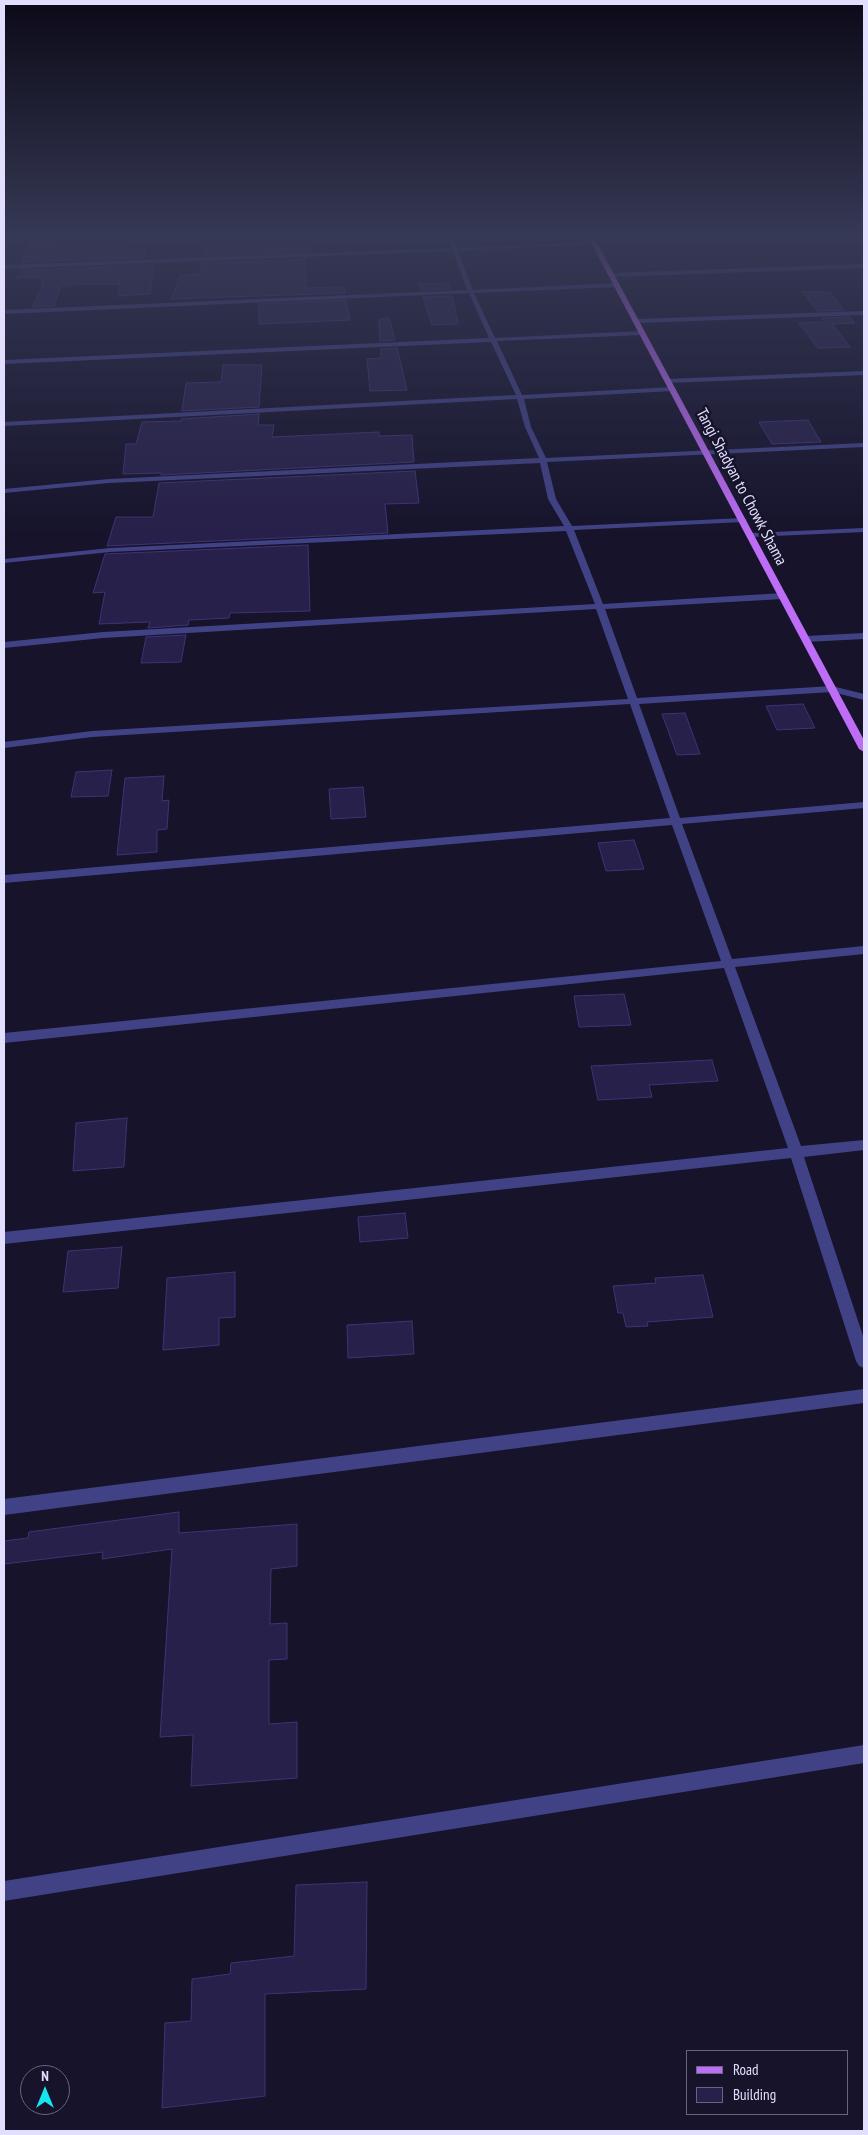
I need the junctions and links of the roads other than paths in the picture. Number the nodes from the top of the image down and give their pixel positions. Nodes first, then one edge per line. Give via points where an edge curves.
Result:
1 (494, 339) junction
2 (503, 339) edge
3 (645, 339) edge
4 (4, 362) edge
5 (864, 373) edge
6 (668, 381) junction
7 (673, 389) junction
8 (520, 397) junction
9 (4, 424) edge
10 (864, 445) edge
11 (707, 452) junction
12 (544, 460) junction
13 (4, 491) edge
14 (743, 520) junction
15 (569, 528) junction
16 (864, 530) edge
17 (751, 535) junction
18 (4, 561) edge
19 (783, 596) junction
20 (599, 606) junction
21 (864, 636) edge
22 (806, 639) junction
23 (4, 644) edge
24 (832, 689) junction
25 (864, 697) edge
26 (633, 701) junction
27 (4, 745) edge
28 (864, 749) edge
29 (864, 805) edge
30 (676, 821) junction
31 (4, 879) edge
32 (864, 950) edge
33 (728, 964) junction
34 (4, 1038) edge
35 (864, 1145) edge
36 (796, 1152) junction
37 (4, 1238) edge
38 (864, 1361) edge
39 (864, 1396) edge
40 (4, 1507) edge
41 (864, 1754) edge
42 (4, 1891) edge

1 - 2 street
1 - 4 street
1 - 8 street
3 - 6 main road, Tangi Shadyan to Chowk Shama
5 - 6 street
6 - 7 main road, Tangi Shadyan to Chowk Shama
7 - 8 street
7 - 11 main road, Tangi Shadyan to Chowk Shama
8 - 9 street
8 - 12 street via 528,427
10 - 11 street
11 - 12 street
11 - 14 main road, Tangi Shadyan to Chowk Shama
12 - 13 street via 109,481
12 - 15 street via 552,499
14 - 15 street
14 - 17 main road, Tangi Shadyan to Chowk Shama
15 - 18 street via 110,550
15 - 20 street
16 - 17 street
17 - 19 main road, Tangi Shadyan to Chowk Shama
19 - 20 street
19 - 22 main road, Tangi Shadyan to Chowk Shama
20 - 23 street via 103,635
20 - 26 street
21 - 22 street
22 - 24 main road, Tangi Shadyan to Chowk Shama
24 - 25 street
24 - 26 street
24 - 28 main road, Tangi Shadyan to Chowk Shama
26 - 27 street via 92,734
26 - 30 street
29 - 30 street
30 - 31 street
30 - 33 street
32 - 33 street
33 - 34 street
33 - 36 street
35 - 36 street
36 - 37 street
36 - 38 street
39 - 40 street
41 - 42 street

